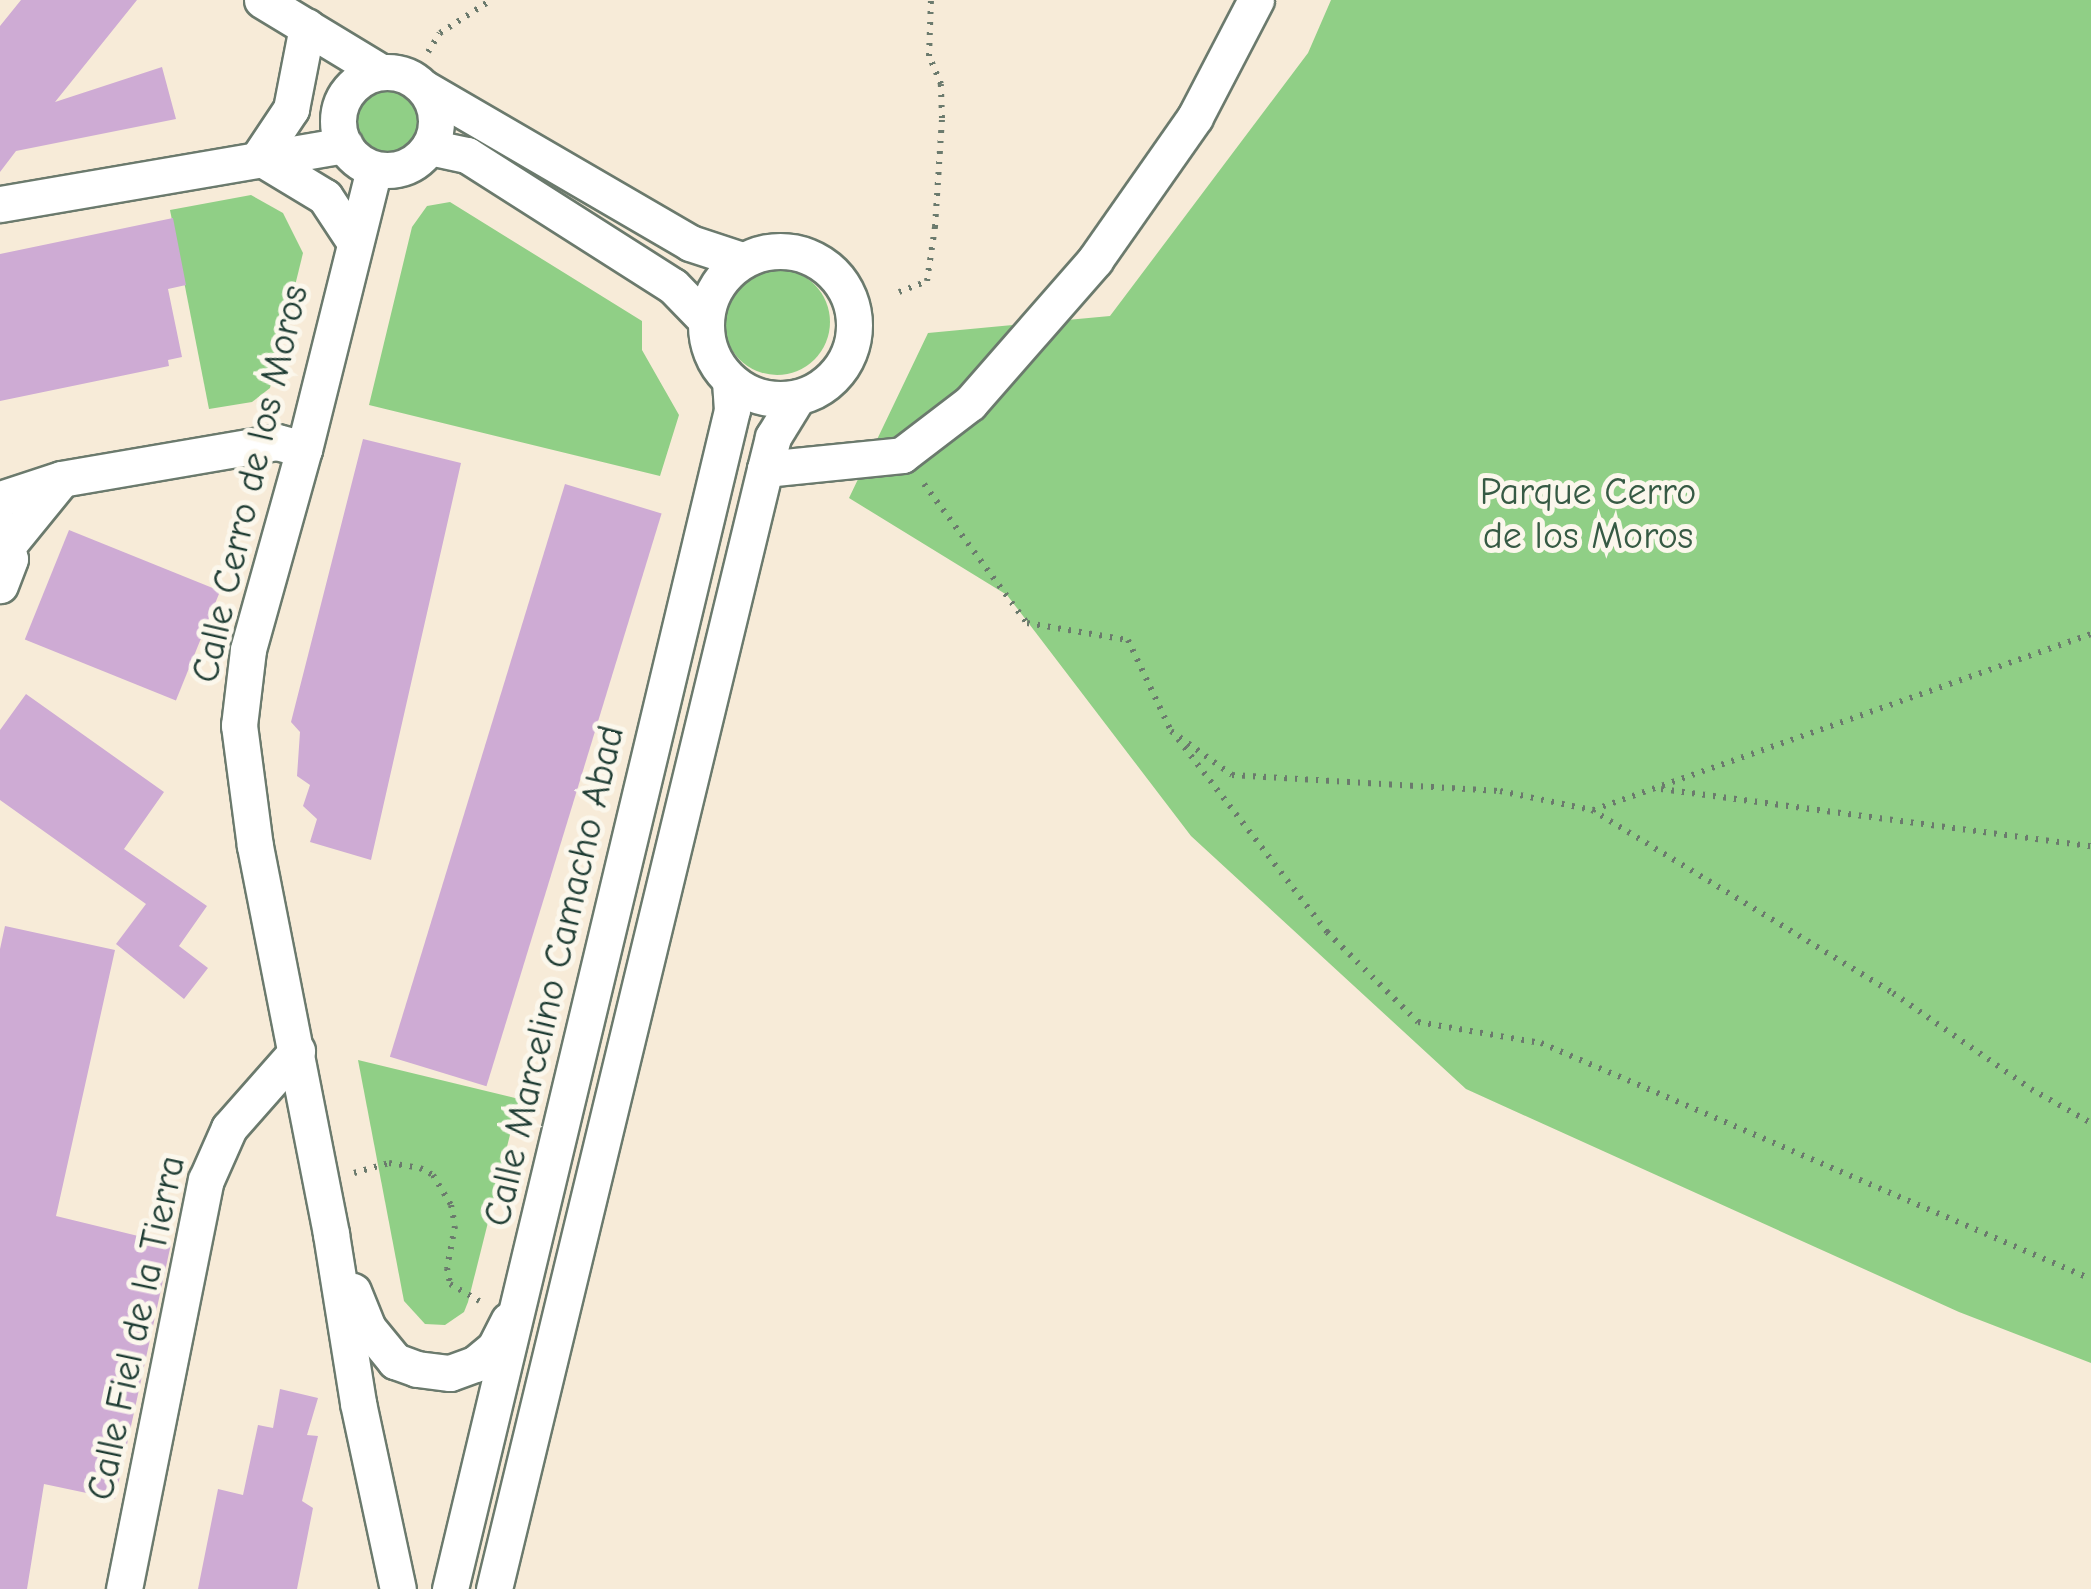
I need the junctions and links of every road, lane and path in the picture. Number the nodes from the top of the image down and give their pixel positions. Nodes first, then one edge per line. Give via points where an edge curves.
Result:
1 (262, 0) edge
2 (490, 0) edge
3 (930, 0) edge
4 (1256, 0) edge
5 (307, 27) junction
6 (406, 79) junction
7 (344, 99) junction
8 (344, 145) junction
9 (429, 146) junction
10 (260, 157) junction
11 (374, 169) junction
12 (0, 204) edge
13 (354, 241) junction
14 (742, 260) junction
15 (900, 292) dead end
16 (705, 319) junction
17 (730, 381) junction
18 (797, 398) junction
19 (304, 449) junction
20 (902, 455) junction
21 (765, 468) junction
22 (61, 480) junction
23 (0, 499) edge
24 (4, 535) edge
25 (0, 586) edge
26 (2091, 634) edge
27 (1171, 730) junction
28 (1660, 789) junction
29 (1592, 810) junction
30 (2091, 846) edge
31 (297, 1052) junction
32 (2091, 1123) edge
33 (319, 1183) junction
34 (331, 1234) junction
35 (2091, 1278) edge
36 (519, 1301) junction
37 (124, 1589) edge
38 (398, 1589) edge
39 (450, 1589) edge
40 (494, 1589) edge

1 - 5 street
2 - 6 path via 440,33
3 - 15 path via 929,56 940,84 942,118 938,195 926,281
4 - 20 street via 1195,117 1096,260 970,404
5 - 6 street
5 - 7 street
5 - 10 street via 291,109
6 - 7 street
6 - 9 street via 436,117
6 - 14 street via 690,244
7 - 8 street via 338,120
7 - 10 street
8 - 10 street
8 - 11 street
9 - 11 street via 405,166
9 - 16 street via 483,166 673,286
10 - 12 street
10 - 13 street via 326,197
11 - 13 street, Calle Cerro de los Moros
13 - 19 street, Calle Cerro de los Moros
14 - 16 street via 722,277
14 - 18 street via 766,251 804,255 836,275 849,297 851,348 840,370
16 - 17 street via 715,363
17 - 18 street via 771,400
17 - 36 street, Calle Marcelino Camacho Abad via 732,410
18 - 21 street via 773,437
19 - 22 street via 278,442
19 - 31 street, Calle Cerro de los Moros via 248,650 239,725 255,846
20 - 21 street
20 - 27 path via 1026,622 1128,640
21 - 40 street
22 - 23 street
22 - 24 street
24 - 25 street via 10,559
26 - 28 path
27 - 29 path via 1232,775 1500,791
27 - 35 path via 1327,932 1418,1022 1541,1043
28 - 29 path
28 - 30 path
29 - 32 path
31 - 33 street, Calle Cerro de los Moros
31 - 37 street, Calle Fiel de la Tierra via 229,1128 206,1180
33 - 34 street, Calle Cerro de los Moros
33 - 36 path via 388,1163 420,1168 451,1205 450,1284 466,1297
34 - 36 street, Calle Cerro de los Moros via 368,1328 396,1361 417,1370 450,1373 475,1364 495,1348
34 - 38 street, Calle Cerro de los Moros
36 - 39 street, Calle Marcelino Camacho Abad

